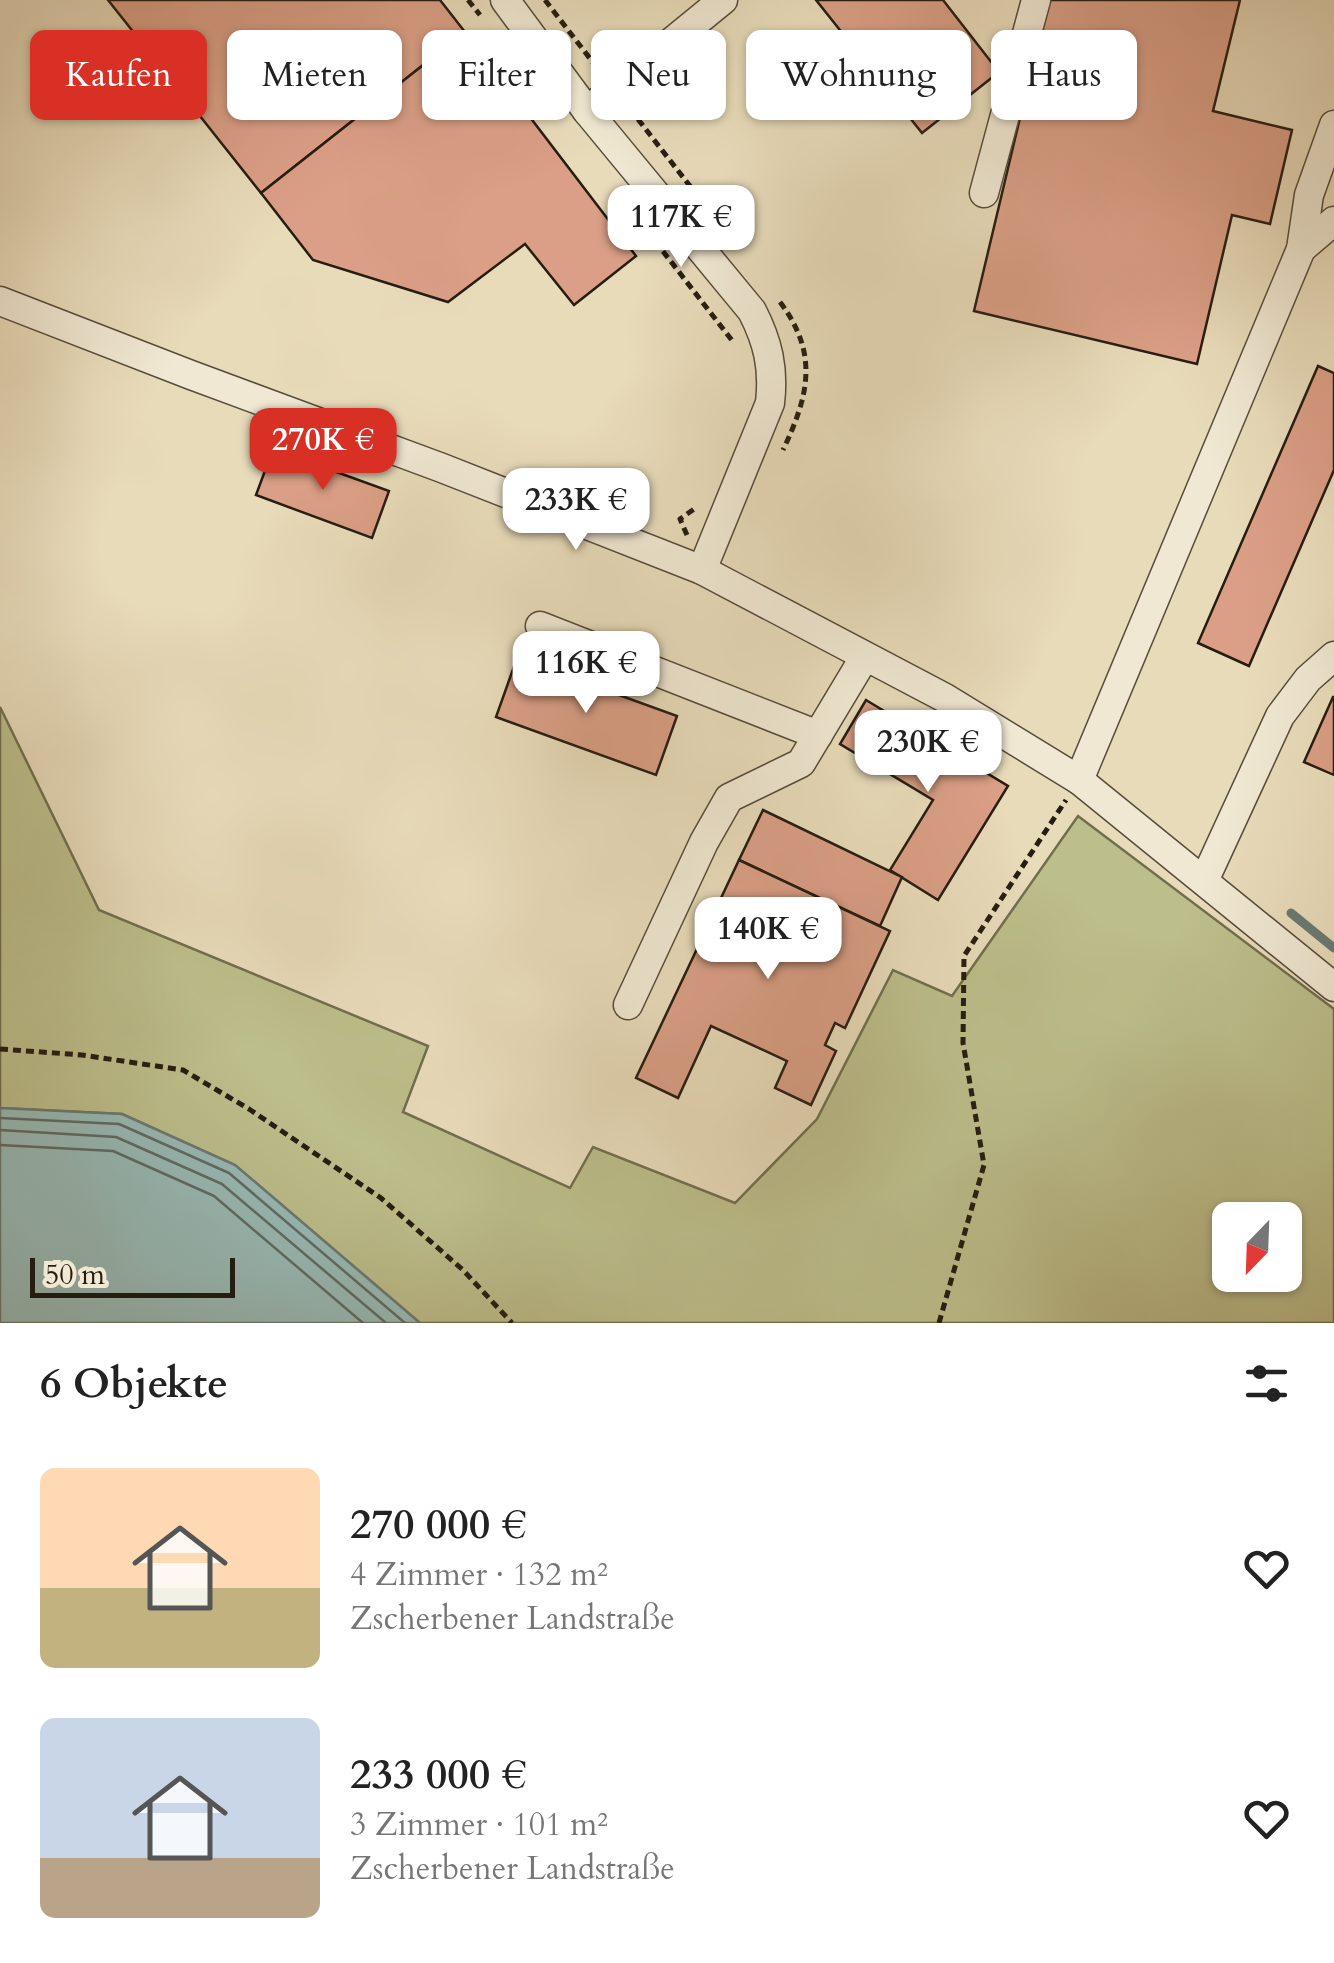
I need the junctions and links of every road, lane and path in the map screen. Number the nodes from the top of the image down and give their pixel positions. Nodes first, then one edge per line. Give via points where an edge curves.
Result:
1 (468, 0) edge
2 (505, 0) edge
3 (723, 0) edge
4 (1036, 0) edge
5 (480, 16) dead end
6 (588, 111) junction
7 (1334, 125) edge
8 (984, 193) dead end
9 (1334, 221) edge
10 (651, 235) dead end
11 (1300, 249) junction
12 (0, 300) edge
13 (736, 345) dead end
14 (704, 498) dead end
15 (702, 570) junction
16 (540, 626) dead end
17 (1334, 656) edge
18 (864, 658) junction
19 (818, 735) junction
20 (1079, 780) junction
21 (1204, 881) junction
22 (1334, 987) edge
23 (628, 1005) dead end
24 (0, 1049) edge
25 (512, 1323) edge
26 (938, 1323) edge

1 - 5 path
2 - 6 street
3 - 6 street
4 - 8 street
6 - 15 street via 752,310 766,340 774,374 770,403
7 - 11 street
9 - 11 street
10 - 13 path
11 - 20 street
12 - 15 street
14 - 15 path via 680,519
15 - 18 street
16 - 19 street
17 - 21 street via 1280,716
18 - 19 street
18 - 20 street via 945,698
19 - 23 street via 801,763 729,798
20 - 21 street
20 - 26 path via 964,956 963,1043 984,1164
21 - 22 street
24 - 25 path via 184,1070 380,1198

